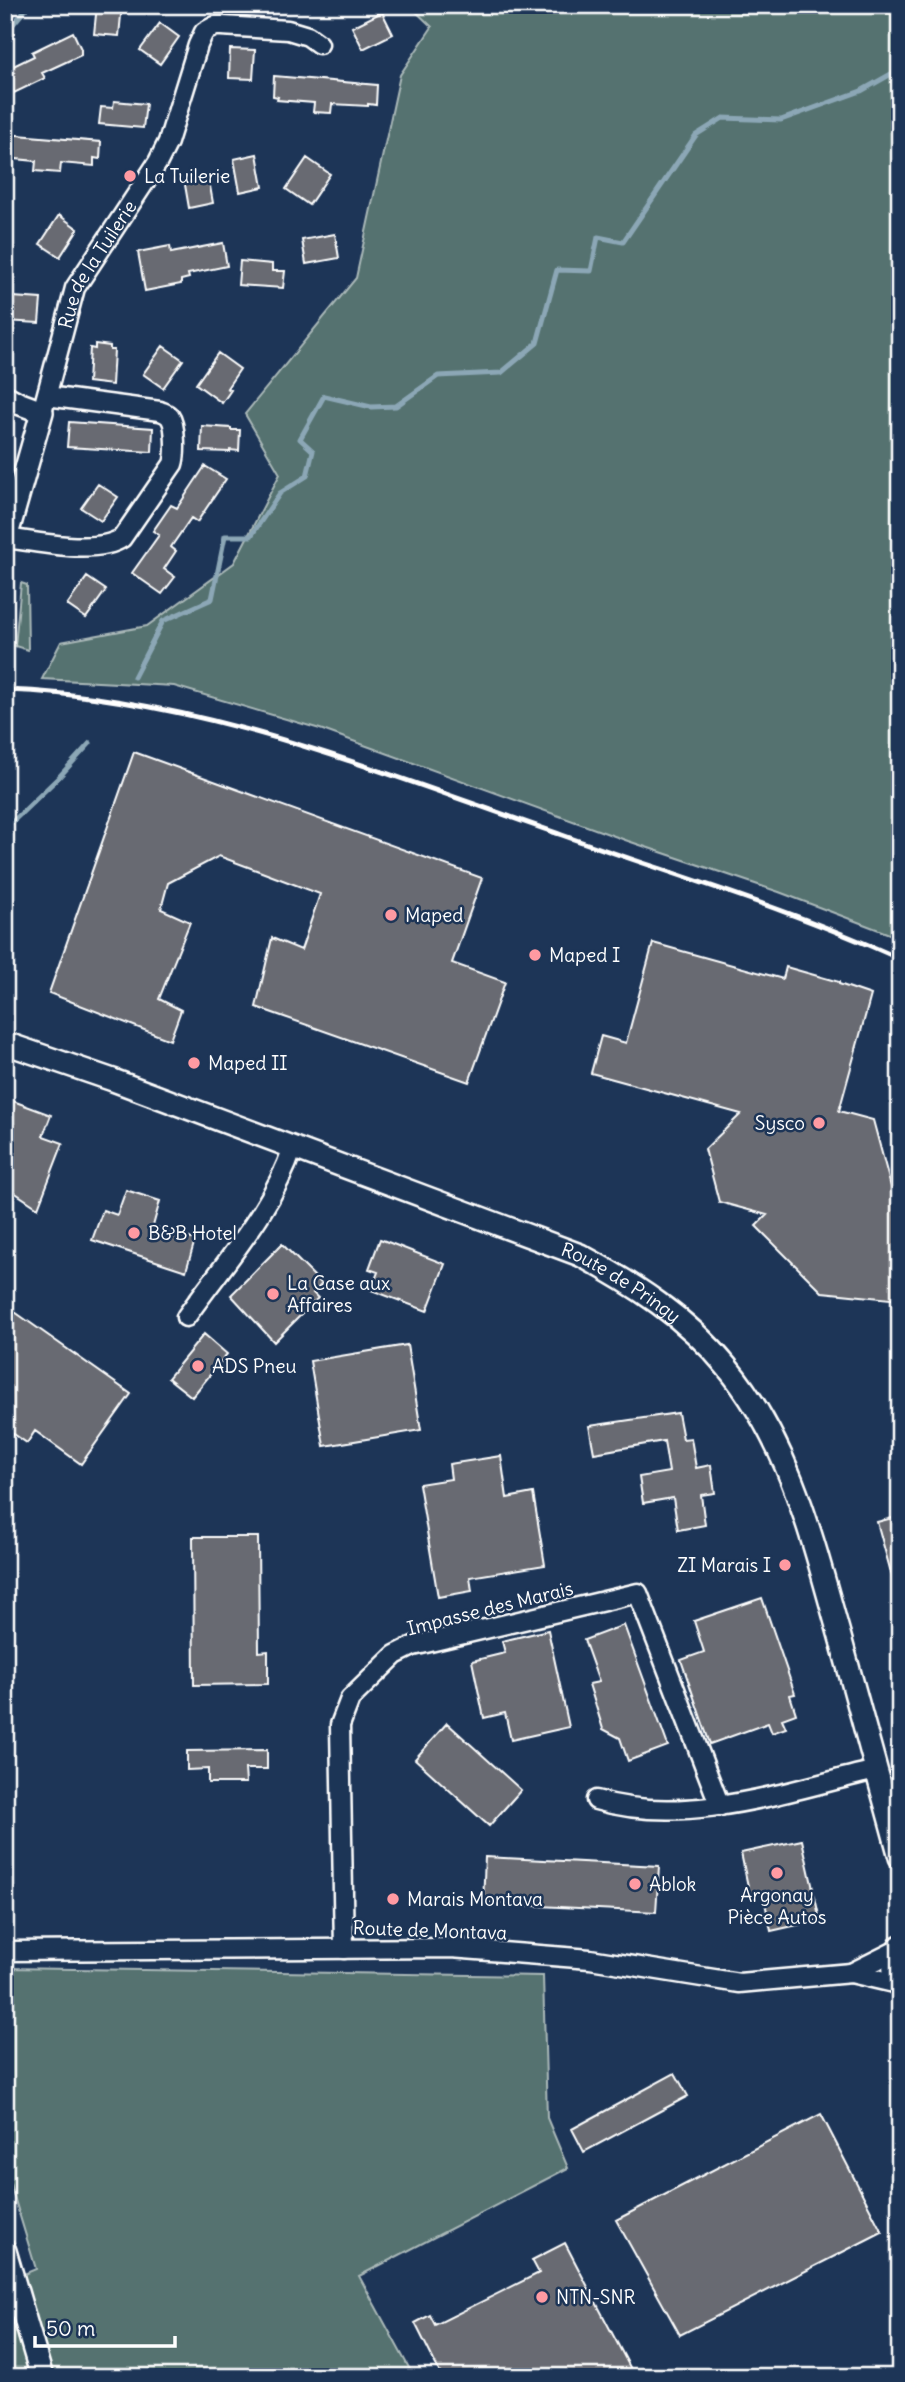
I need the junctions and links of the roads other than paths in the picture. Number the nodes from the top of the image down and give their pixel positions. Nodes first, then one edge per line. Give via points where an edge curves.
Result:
1 (319, 44) dead end
2 (5, 396) edge
3 (44, 404) junction
4 (6, 540) edge
5 (5, 1043) edge
6 (293, 1147) junction
7 (186, 1317) dead end
8 (876, 1770) junction
9 (596, 1800) dead end
10 (720, 1807) junction
11 (900, 1857) edge
12 (898, 1948) edge
13 (344, 1949) junction
14 (5, 1951) edge
15 (851, 1973) junction
16 (899, 1986) edge
17 (5, 2251) edge
18 (42, 2377) edge

1 - 3 street, Rue de la Tuilerie via 308,36 273,28 215,26 204,32 158,162 75,288
2 - 3 street via 18,403
3 - 4 street, Rue de la Tuilerie
3 - 4 street via 160,411 173,421 175,457 116,542 65,545
5 - 6 street, Route de Pringy
6 - 7 street via 268,1204
6 - 8 street, Route de Pringy via 580,1255 657,1301 726,1366 776,1442 794,1483
8 - 10 street
8 - 11 street, Route de Pringy
9 - 10 street via 656,1809
10 - 13 street, Impasse des Marais via 638,1593 414,1646 395,1656 350,1699 340,1725
12 - 15 street, Route de Montava
12 - 16 street via 893,1967
13 - 14 street, Route de Montava
13 - 15 street, Route de Montava via 452,1948 590,1959 739,1983
15 - 16 street, Route de Montava
17 - 18 street

